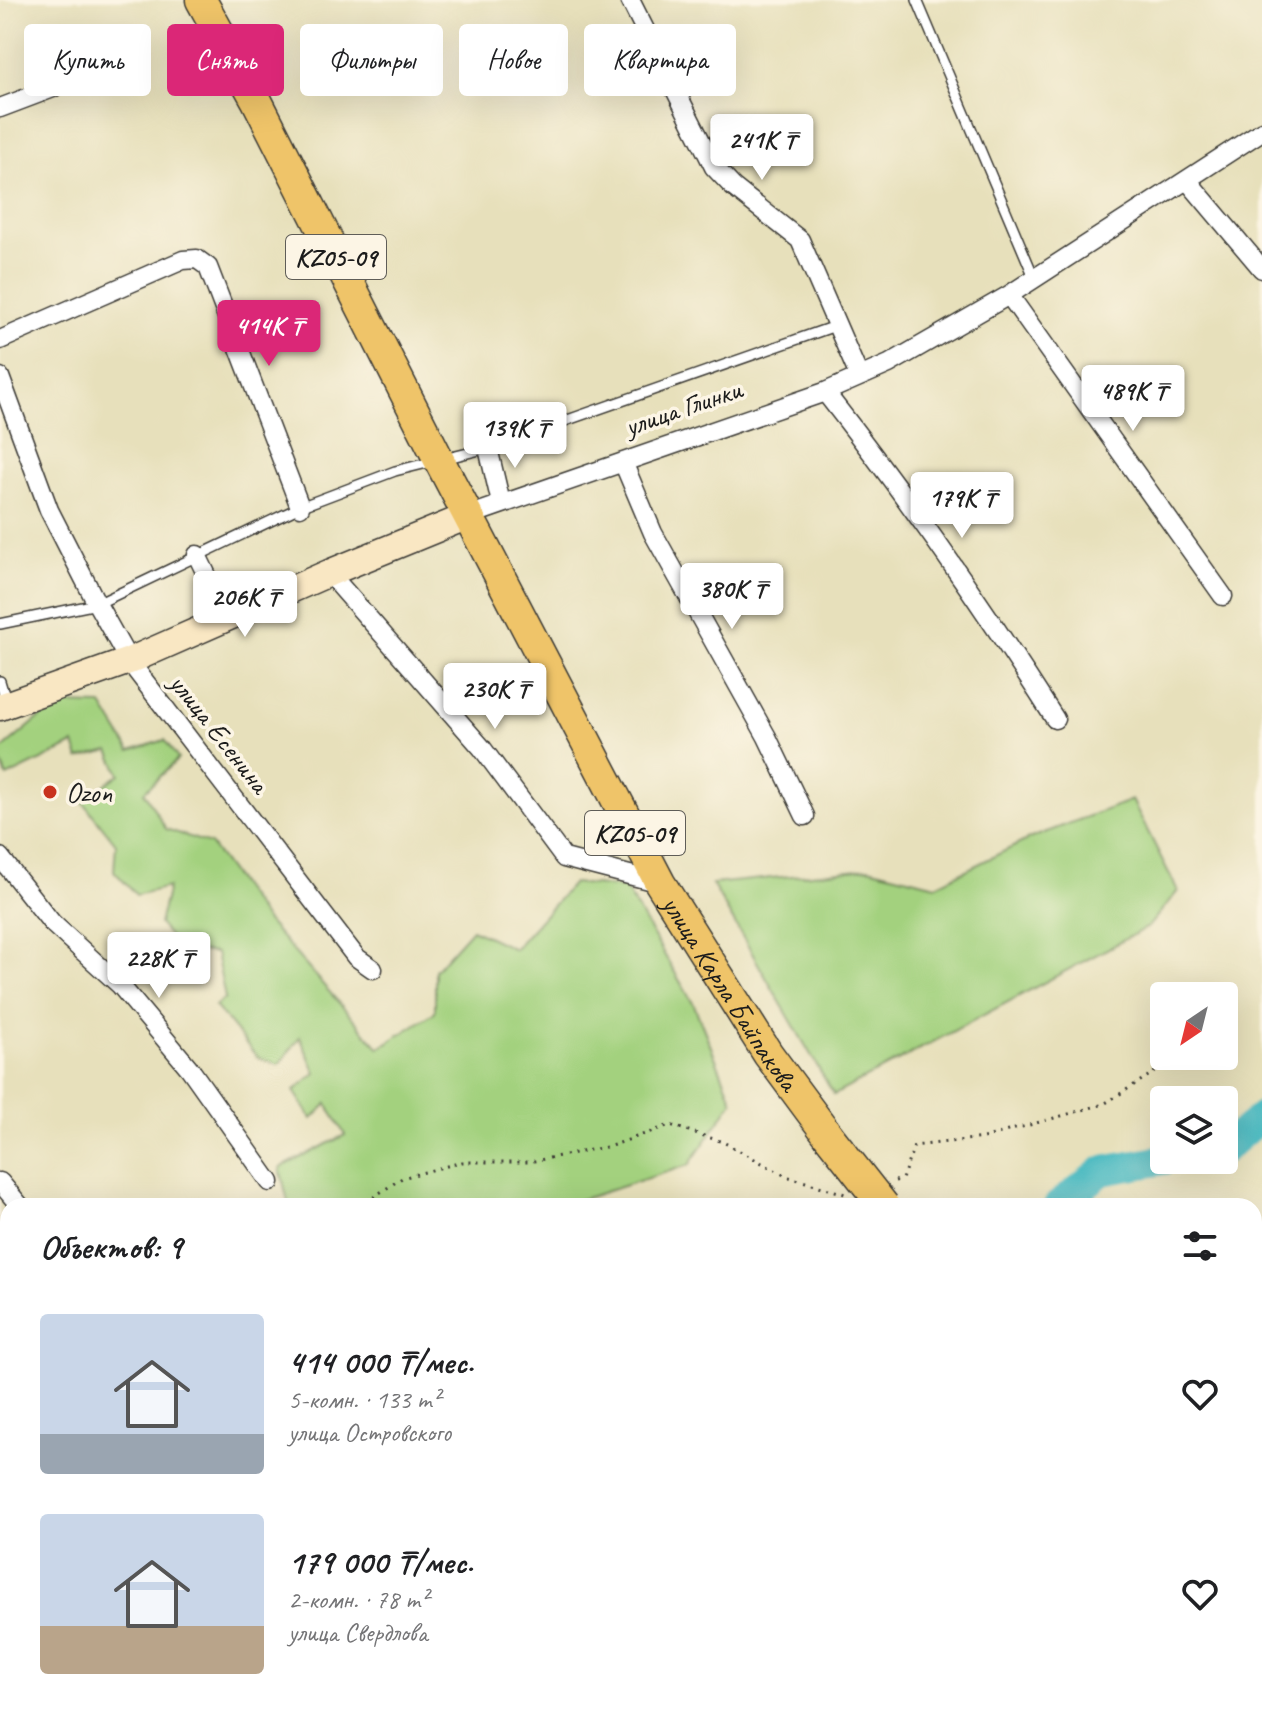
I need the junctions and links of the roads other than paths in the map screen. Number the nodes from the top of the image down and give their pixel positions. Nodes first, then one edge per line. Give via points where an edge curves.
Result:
1 (201, 0) edge
2 (630, 0) edge
3 (917, 0) edge
4 (32, 96) edge
5 (0, 108) edge
6 (1262, 131) edge
7 (1187, 180) junction
8 (1262, 269) edge
9 (1034, 277) junction
10 (1009, 295) junction
11 (838, 325) junction
12 (0, 340) edge
13 (859, 376) junction
14 (0, 377) edge
15 (825, 392) junction
16 (488, 448) junction
17 (439, 460) junction
18 (623, 462) junction
19 (501, 503) junction
20 (300, 507) junction
21 (468, 516) junction
22 (197, 555) junction
23 (329, 573) junction
24 (1223, 596) dead end
25 (97, 604) junction
26 (228, 619) junction
27 (1, 625) edge
28 (129, 661) junction
29 (2, 697) edge
30 (1055, 719) dead end
31 (805, 816) dead end
32 (0, 857) edge
33 (660, 883) junction
34 (373, 969) dead end
35 (0, 1182) edge
36 (270, 1182) dead end
37 (886, 1195) edge
38 (13, 1198) edge

1 - 17 main road, улица Карла Байпакова / KZ05-09
2 - 11 street via 714,167 800,240
3 - 9 lane
4 - 5 street
6 - 7 street, улица Глинки
7 - 8 street
7 - 9 street, улица Глинки
9 - 10 street, улица Глинки
10 - 13 street, улица Глинки
10 - 24 street
11 - 13 street
11 - 16 lane
12 - 20 street via 183,260 197,259 208,267
13 - 15 street, улица Глинки
14 - 25 street, улица Есенина via 49,510
15 - 18 street, улица Глинки
15 - 30 street via 905,495
16 - 17 lane
16 - 19 street
17 - 20 lane
17 - 21 main road, улица Карла Байпакова / KZ05-09
18 - 19 street, улица Глинки
18 - 31 street via 653,533
19 - 21 street, улица Глинки
20 - 22 lane
21 - 23 main road, улица Глинки
21 - 33 main road, улица Карла Байпакова / KZ05-09
22 - 25 lane
22 - 26 street
23 - 26 main road, улица Глинки
23 - 33 street via 482,748 564,858
25 - 27 lane
25 - 28 street, улица Есенина
26 - 28 main road, улица Глинки
28 - 29 main road, улица Глинки
28 - 34 street, улица Есенина via 356,957
32 - 36 street via 52,923 120,985 190,1069
33 - 37 main road, улица Карла Байпакова / KZ05-09, bridge via 768,1054 828,1135
35 - 38 street

